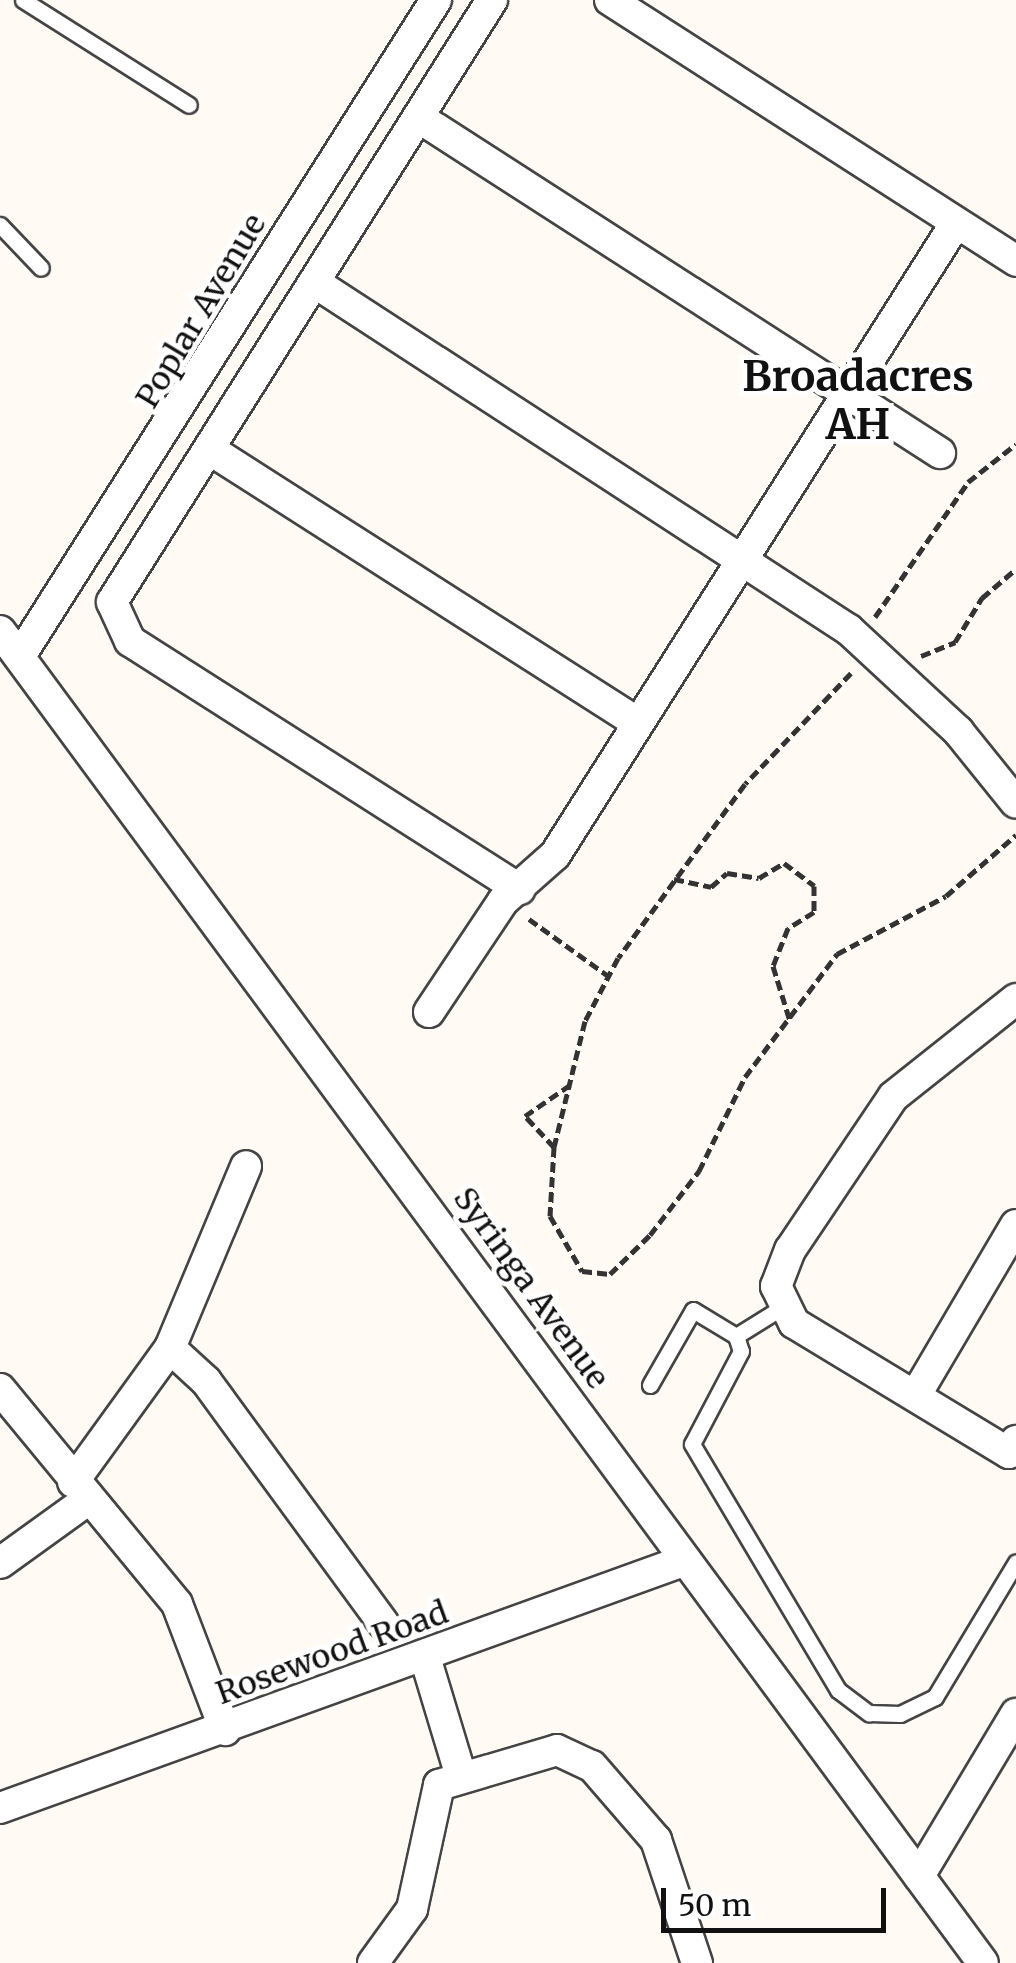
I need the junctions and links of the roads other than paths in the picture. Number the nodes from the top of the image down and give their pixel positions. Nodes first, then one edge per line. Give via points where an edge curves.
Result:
1 (23, 0) edge
2 (436, 0) edge
3 (492, 0) edge
4 (610, 0) edge
5 (188, 105) dead end
6 (418, 117) junction
7 (956, 223) junction
8 (0, 225) edge
9 (1016, 261) edge
10 (41, 268) dead end
11 (314, 282) junction
12 (851, 396) junction
13 (209, 449) junction
14 (940, 453) dead end
15 (746, 558) junction
16 (0, 631) edge
17 (20, 656) junction
18 (638, 723) junction
19 (1016, 803) edge
20 (520, 889) junction
21 (1016, 999) edge
22 (428, 1012) dead end
23 (246, 1166) dead end
24 (1016, 1225) edge
25 (781, 1308) junction
26 (736, 1336) junction
27 (170, 1348) junction
28 (650, 1385) dead end
29 (0, 1389) edge
30 (917, 1393) junction
31 (1016, 1441) edge
32 (80, 1492) junction
33 (686, 1560) junction
34 (1016, 1562) edge
35 (0, 1563) edge
36 (384, 1624) dead end
37 (425, 1657) junction
38 (1016, 1714) edge
39 (225, 1730) junction
40 (461, 1776) junction
41 (0, 1808) edge
42 (919, 1876) junction
43 (373, 1963) edge
44 (697, 1963) edge
45 (983, 1963) edge

1 - 5 lane
2 - 17 street, Poplar Avenue
3 - 6 street
4 - 7 street
6 - 11 street
6 - 12 street
7 - 9 street
7 - 12 street
8 - 10 lane
11 - 13 street
11 - 15 street
12 - 14 street
12 - 15 street
13 - 18 street
13 - 20 street via 118,584 118,628
15 - 18 street
15 - 19 street via 903,674
16 - 17 street, Syringa Avenue
17 - 33 street, Syringa Avenue
18 - 20 street via 555,854
20 - 22 street
21 - 25 street via 938,1054 870,1126 784,1263
23 - 27 street
24 - 30 street
25 - 26 lane
25 - 30 street
26 - 28 lane via 692,1310
26 - 34 lane via 741,1350 692,1444 838,1690 869,1713 900,1714 935,1698
27 - 32 street
27 - 36 street via 206,1381
29 - 32 street
30 - 31 street via 1010,1452
32 - 35 street
32 - 39 street via 185,1617
33 - 37 street, Rosewood Road
33 - 42 street, Syringa Avenue
37 - 39 street, Rosewood Road
37 - 40 street
38 - 42 street
39 - 41 street, Rosewood Road
40 - 43 street via 438,1785 428,1803 412,1908
40 - 44 street via 546,1752 581,1756 656,1840
42 - 45 street, Syringa Avenue

